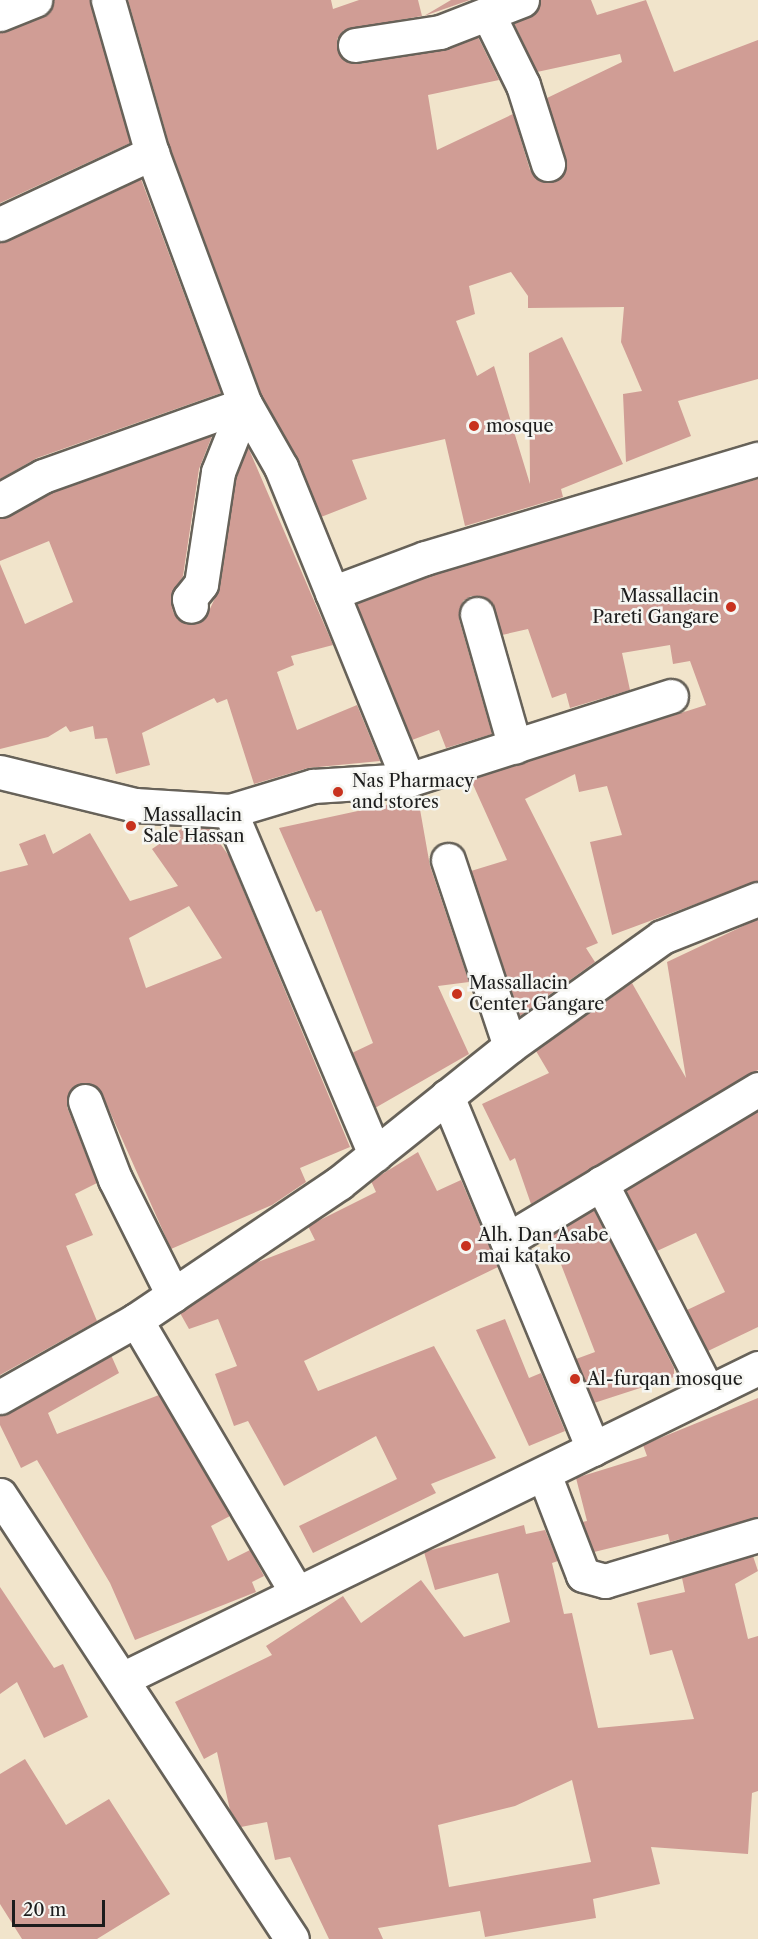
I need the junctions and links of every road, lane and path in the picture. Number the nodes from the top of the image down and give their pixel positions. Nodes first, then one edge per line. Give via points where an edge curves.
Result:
1 (35, 0) edge
2 (108, 0) edge
3 (498, 7) edge
4 (0, 14) edge
5 (355, 45) dead end
6 (152, 153) junction
7 (548, 164) dead end
8 (0, 224) edge
9 (245, 405) junction
10 (758, 459) edge
11 (0, 500) edge
12 (332, 594) junction
13 (191, 606) dead end
14 (477, 614) dead end
15 (671, 696) dead end
16 (515, 747) junction
17 (0, 772) edge
18 (408, 780) junction
19 (230, 811) junction
20 (448, 860) dead end
21 (758, 899) edge
22 (510, 1046) junction
23 (758, 1089) edge
24 (447, 1096) junction
25 (86, 1101) dead end
26 (375, 1155) junction
27 (601, 1183) junction
28 (507, 1240) junction
29 (173, 1295) junction
30 (136, 1320) junction
31 (758, 1368) edge
32 (708, 1392) junction
33 (0, 1397) edge
34 (593, 1449) junction
35 (544, 1474) junction
36 (0, 1494) edge
37 (758, 1535) edge
38 (297, 1593) junction
39 (122, 1679) junction
40 (292, 1939) edge

1 - 4 street
2 - 6 street
3 - 5 street via 440,32
3 - 7 street
6 - 8 street
6 - 9 street
9 - 11 street via 43,476
9 - 12 street via 281,468
9 - 13 street via 218,472 201,584 189,599
10 - 12 street via 425,558
12 - 18 street
14 - 16 street
15 - 16 street
16 - 18 street
17 - 19 street via 135,805
18 - 19 street via 313,786
19 - 26 street
20 - 22 street
21 - 22 street via 662,937
22 - 24 street
23 - 27 street
24 - 26 street
24 - 28 street
25 - 29 street via 115,1179
26 - 29 street
27 - 28 street
27 - 32 street
28 - 34 street
29 - 30 street
30 - 33 street
30 - 38 street
31 - 32 street
32 - 34 street
34 - 35 street
35 - 37 street via 583,1575 605,1581
35 - 38 street
36 - 39 street
38 - 39 street
39 - 40 street

